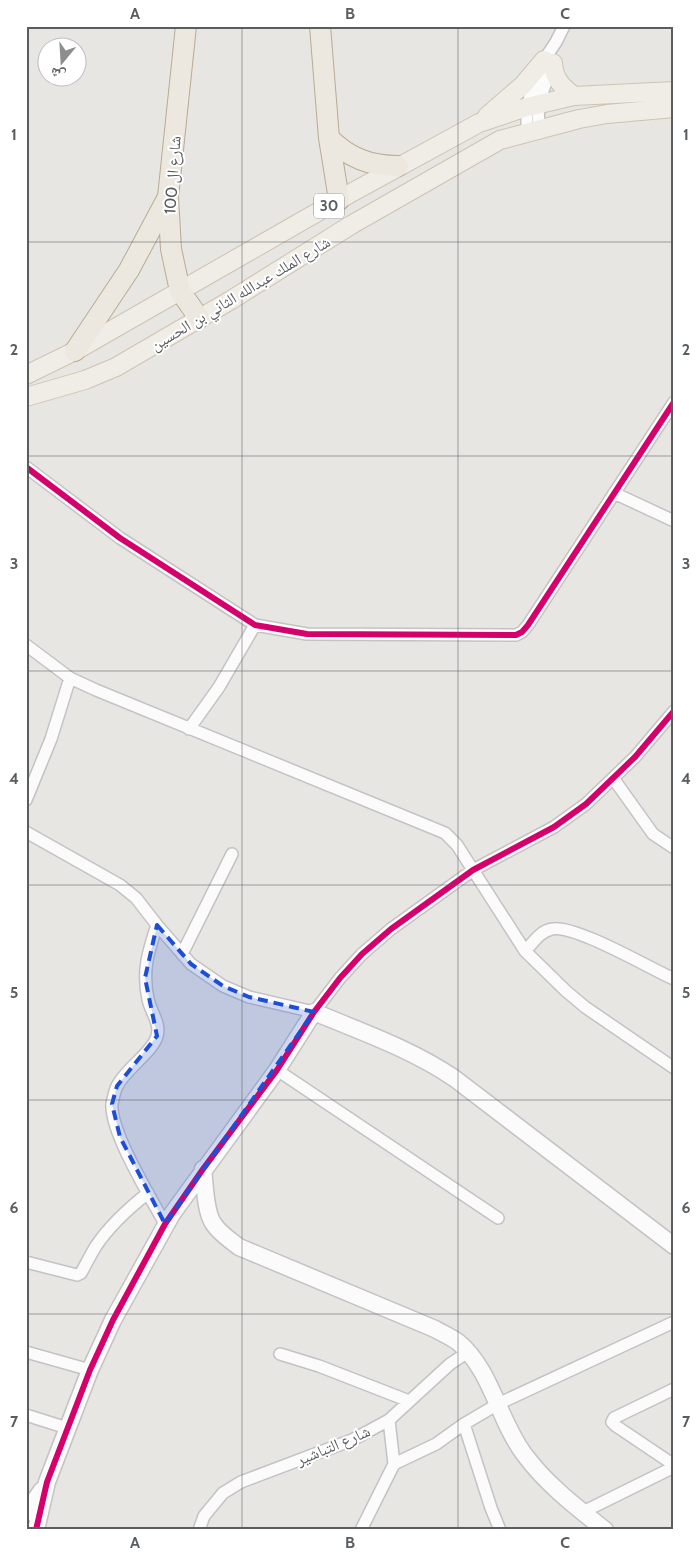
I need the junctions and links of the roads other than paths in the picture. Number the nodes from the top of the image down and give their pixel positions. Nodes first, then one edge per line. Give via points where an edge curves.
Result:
1 (186, 26) edge
2 (320, 26) edge
3 (564, 26) edge
4 (549, 61) junction
5 (674, 91) edge
6 (574, 96) junction
7 (533, 105) junction
8 (674, 108) edge
9 (479, 123) junction
10 (533, 132) junction
11 (329, 138) junction
12 (398, 166) junction
13 (168, 197) junction
14 (339, 200) junction
15 (352, 225) junction
16 (180, 291) junction
17 (199, 318) junction
18 (75, 351) junction
19 (26, 375) edge
20 (26, 397) edge
21 (674, 402) edge
22 (26, 468) edge
23 (614, 493) junction
24 (674, 522) edge
25 (255, 625) junction
26 (26, 645) edge
27 (70, 678) junction
28 (674, 711) edge
29 (189, 729) junction
30 (613, 778) junction
31 (26, 800) edge
32 (26, 832) edge
33 (674, 848) edge
34 (232, 854) dead end
35 (473, 870) junction
36 (156, 925) junction
37 (525, 951) junction
38 (182, 954) junction
39 (674, 979) edge
40 (314, 1012) junction
41 (674, 1068) edge
42 (277, 1070) junction
43 (203, 1169) junction
44 (148, 1193) junction
45 (498, 1218) dead end
46 (165, 1224) junction
47 (674, 1246) edge
48 (26, 1262) edge
49 (674, 1322) edge
50 (26, 1352) edge
51 (468, 1352) junction
52 (280, 1354) dead end
53 (90, 1370) junction
54 (674, 1389) edge
55 (409, 1401) junction
56 (498, 1404) junction
57 (26, 1415) edge
58 (389, 1420) junction
59 (464, 1424) junction
60 (68, 1428) junction
61 (394, 1464) junction
62 (674, 1466) edge
63 (47, 1482) junction
64 (583, 1512) junction
65 (26, 1513) edge
66 (36, 1530) edge
67 (199, 1530) edge
68 (361, 1530) edge
69 (500, 1530) edge
70 (605, 1530) edge

1 - 13 highway, شارع ال 100
2 - 11 highway
3 - 4 street
4 - 6 main road via 560,85
4 - 7 street
4 - 9 main road
5 - 6 main road, شارع الملك عبدالله الثاني بن الحسين / 30
6 - 7 main road, شارع الملك عبدالله الثاني بن الحسين / 30
7 - 9 main road, شارع الملك عبدالله الثاني بن الحسين / 30
7 - 10 street
8 - 10 main road, شارع الملك عبدالله الثاني بن الحسين / 30 via 607,114
9 - 12 main road, شارع الملك عبدالله الثاني بن الحسين / 30
10 - 15 main road, شارع الملك عبدالله الثاني بن الحسين / 30 via 500,140
11 - 12 highway via 340,149 367,163
11 - 14 highway
12 - 14 main road, شارع الملك عبدالله الثاني بن الحسين / 30
13 - 16 highway, شارع ال 100 via 171,249
13 - 18 highway via 129,270
14 - 15 main road
14 - 16 main road, شارع الملك عبدالله الثاني بن الحسين / 30
15 - 17 main road, شارع الملك عبدالله الثاني بن الحسين / 30
16 - 17 highway, شارع ال 100
16 - 18 main road, شارع الملك عبدالله الثاني بن الحسين / 30
17 - 20 main road, شارع الملك عبدالله الثاني بن الحسين / 30 via 116,367 85,380
18 - 19 main road, شارع الملك عبدالله الثاني بن الحسين / 30
21 - 23 street
22 - 25 street via 120,538
23 - 24 street
23 - 25 street via 528,625 516,635 306,634
25 - 29 street via 219,687
26 - 27 street
27 - 29 street
27 - 31 street via 51,739
28 - 30 street
29 - 35 street via 445,833
30 - 33 street via 654,834
30 - 35 street via 586,804 554,827
32 - 36 street via 120,885 136,898
34 - 38 street
35 - 37 street
35 - 40 street via 362,954
36 - 38 street
36 - 44 street via 147,956 145,978 157,1036 117,1086 112,1104 120,1137
37 - 39 street via 544,932 562,928 586,936
37 - 41 street via 585,1007
38 - 40 street via 223,986 249,997
40 - 42 street
40 - 47 street via 408,1051 441,1069
42 - 43 street
42 - 45 street
43 - 46 street
43 - 51 street via 212,1223 239,1247 435,1329
44 - 46 street
44 - 48 street via 130,1207 96,1246 81,1273 77,1275
46 - 53 street
49 - 56 street
50 - 53 street
51 - 55 street, شارع التباشير
51 - 56 street
52 - 55 street
53 - 60 street
54 - 62 street via 614,1418 612,1422
55 - 58 street, شارع التباشير
56 - 59 street
56 - 64 street via 523,1453 558,1492
57 - 60 street
58 - 61 street
58 - 67 street, شارع التباشير via 352,1440 235,1486 212,1505
59 - 61 street via 436,1444
59 - 69 street
60 - 63 street
61 - 68 street
62 - 64 street
63 - 65 street
63 - 66 street
64 - 70 street

